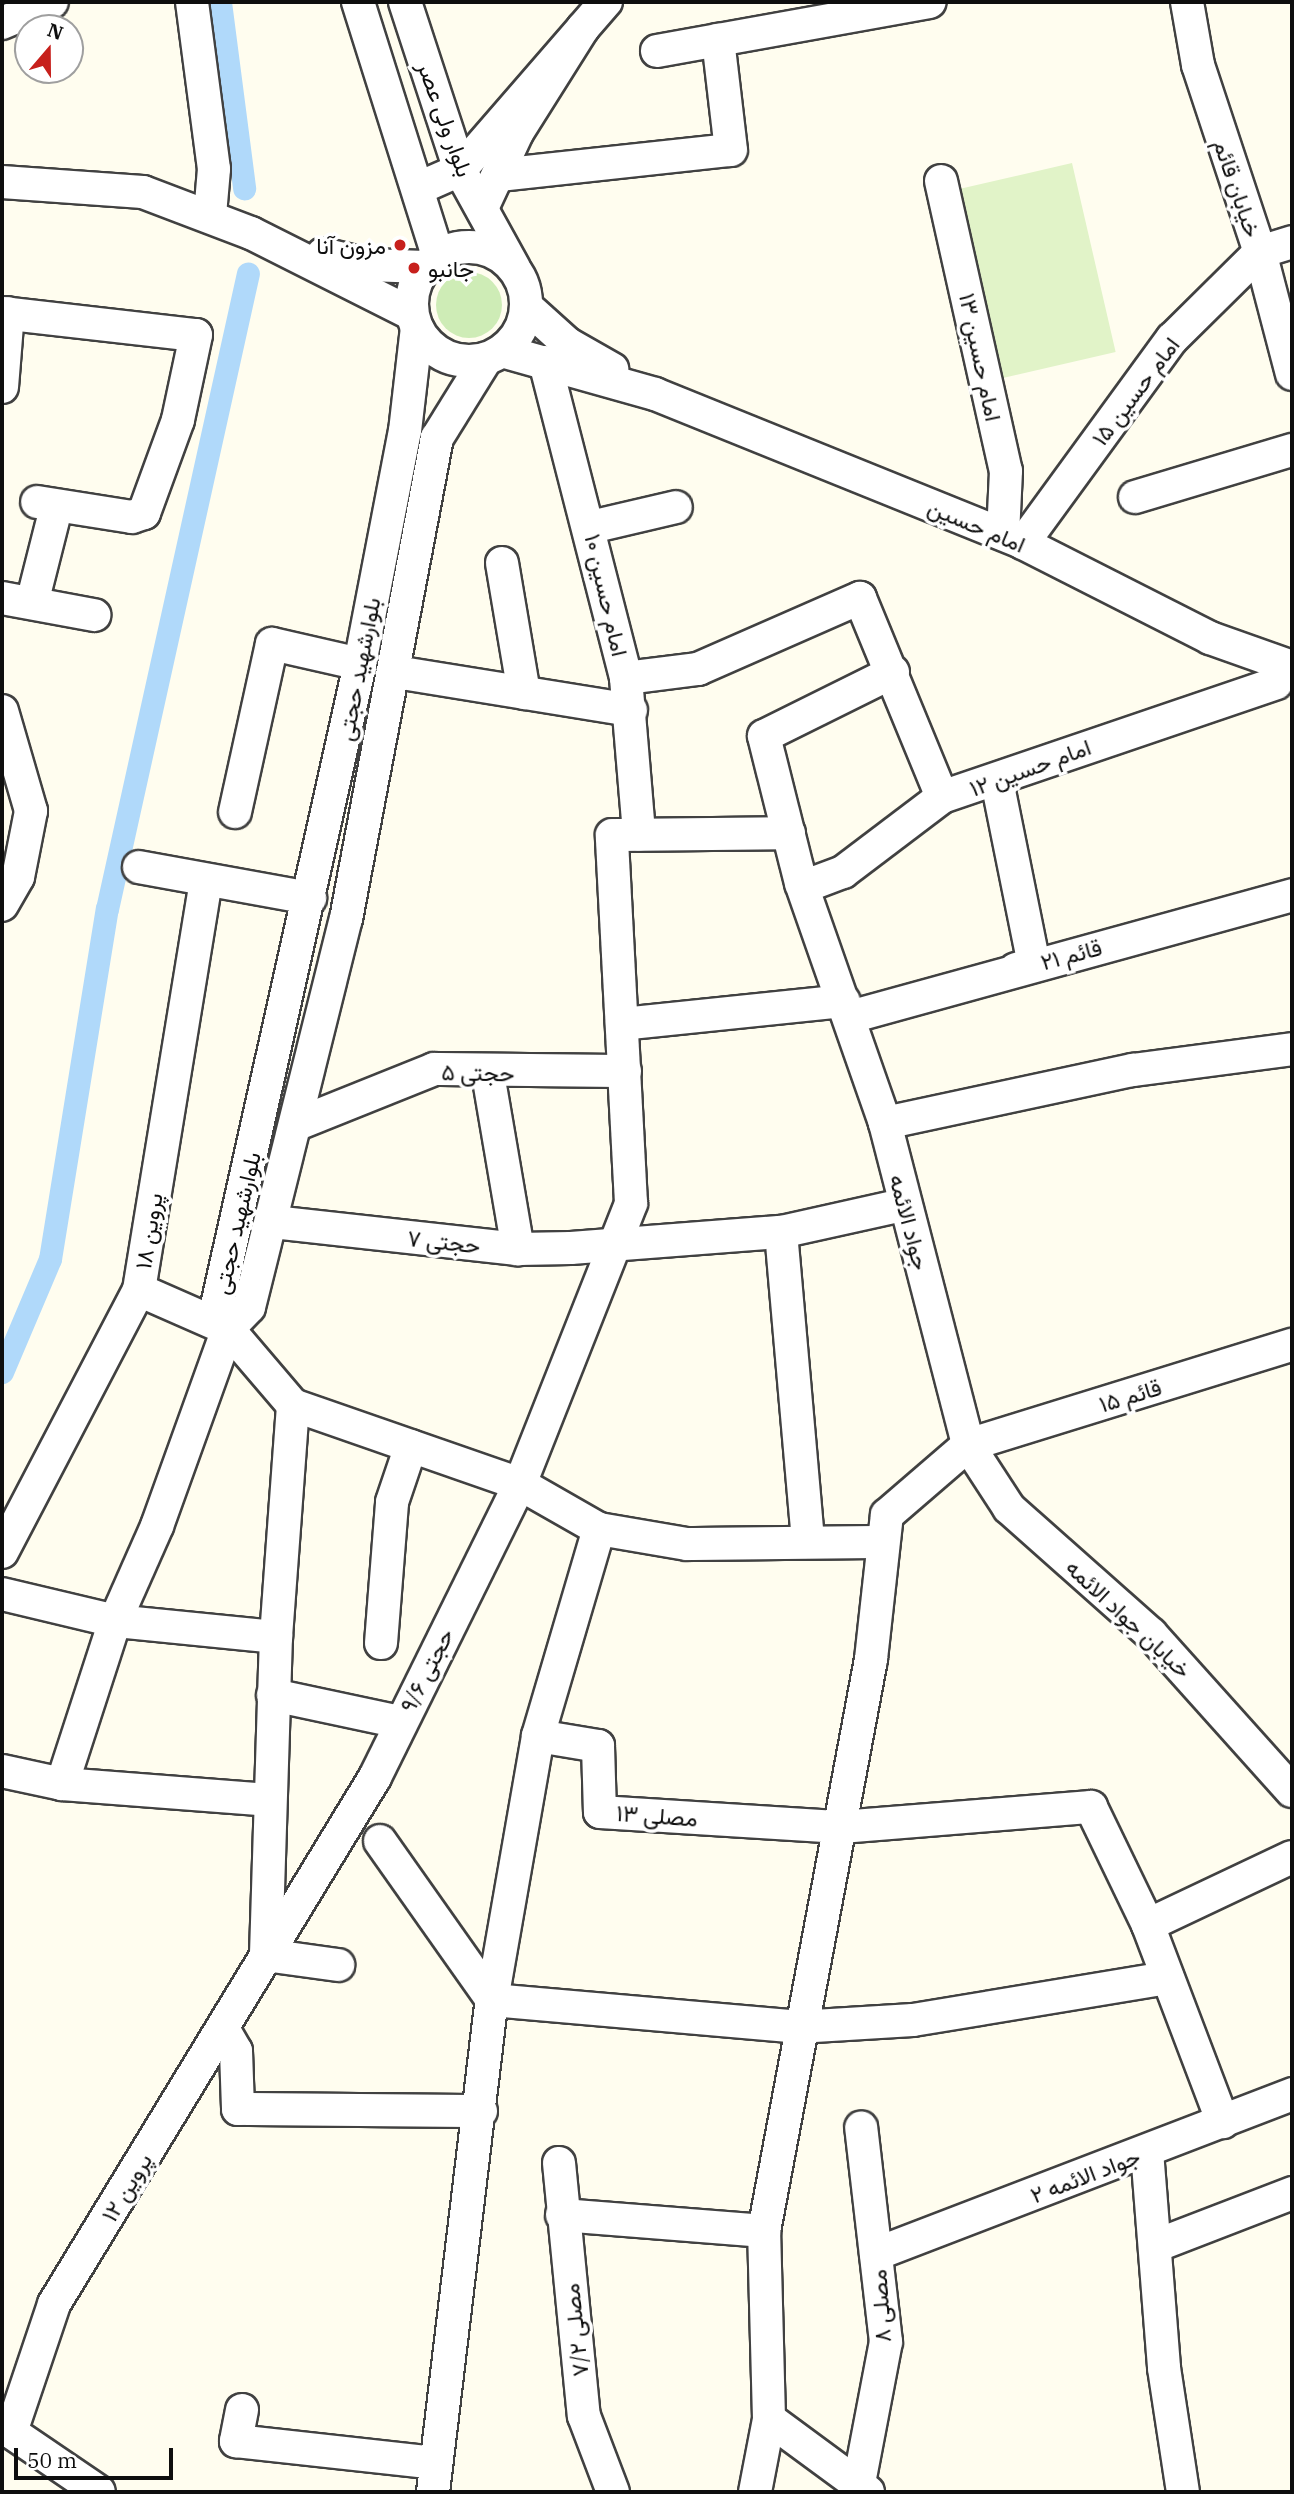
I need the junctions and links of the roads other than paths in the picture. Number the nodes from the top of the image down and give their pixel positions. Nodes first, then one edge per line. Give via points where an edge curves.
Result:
1 (52, 2) edge
2 (192, 2) edge
3 (358, 2) edge
4 (405, 2) edge
5 (606, 2) edge
6 (930, 2) edge
7 (1186, 2) edge
8 (2, 23) edge
9 (583, 28) junction
10 (718, 40) junction
11 (657, 51) dead end
12 (460, 170) junction
13 (499, 175) junction
14 (941, 181) dead end
15 (2, 182) edge
16 (419, 188) junction
17 (482, 208) junction
18 (210, 215) junction
19 (251, 233) junction
20 (1292, 242) edge
21 (1260, 252) junction
22 (431, 262) junction
23 (516, 270) junction
24 (527, 307) junction
25 (5, 313) edge
26 (414, 321) junction
27 (494, 355) junction
28 (545, 362) junction
29 (1292, 374) edge
30 (2, 387) edge
31 (655, 394) junction
32 (1292, 450) edge
33 (1135, 497) dead end
34 (676, 507) dead end
35 (592, 527) junction
36 (1013, 539) junction
37 (502, 562) dead end
38 (17, 601) edge
39 (94, 615) dead end
40 (360, 664) junction
41 (396, 672) junction
42 (893, 672) junction
43 (626, 678) junction
44 (1287, 683) edge
45 (524, 693) junction
46 (631, 710) junction
47 (2, 711) edge
48 (997, 781) junction
49 (942, 797) junction
50 (16, 808) edge
51 (235, 811) dead end
52 (789, 833) junction
53 (639, 834) junction
54 (139, 867) dead end
55 (206, 881) junction
56 (803, 887) junction
57 (1292, 895) edge
58 (310, 898) junction
59 (2, 905) edge
60 (1034, 964) junction
61 (847, 1009) junction
62 (622, 1024) junction
63 (1292, 1049) edge
64 (625, 1071) junction
65 (488, 1074) junction
66 (885, 1123) junction
67 (300, 1124) junction
68 (903, 1205) junction
69 (273, 1222) junction
70 (781, 1232) junction
71 (614, 1242) junction
72 (518, 1249) junction
73 (139, 1290) junction
74 (228, 1329) junction
75 (1292, 1345) edge
76 (293, 1405) junction
77 (968, 1445) junction
78 (411, 1446) junction
79 (520, 1484) junction
80 (599, 1529) junction
81 (808, 1542) junction
82 (882, 1542) junction
83 (2, 1552) edge
84 (2, 1594) edge
85 (115, 1621) junction
86 (276, 1637) junction
87 (381, 1643) dead end
88 (273, 1695) junction
89 (400, 1722) junction
90 (538, 1736) junction
91 (2, 1771) edge
92 (375, 1777) junction
93 (62, 1784) junction
94 (1292, 1791) edge
95 (268, 1800) junction
96 (841, 1827) junction
97 (380, 1841) junction
98 (329, 1854) junction
99 (1292, 1857) edge
100 (1148, 1925) junction
101 (266, 1955) junction
102 (338, 1965) dead end
103 (1168, 1978) junction
104 (492, 2000) junction
105 (798, 2027) junction
106 (225, 2032) junction
107 (1292, 2094) edge
108 (481, 2111) junction
109 (1223, 2122) junction
110 (861, 2127) dead end
111 (1147, 2151) junction
112 (559, 2163) dead end
113 (1292, 2193) edge
114 (562, 2215) junction
115 (764, 2231) junction
116 (1155, 2245) junction
117 (876, 2254) junction
118 (242, 2410) dead end
119 (769, 2419) junction
120 (7, 2429) edge
121 (434, 2478) edge
122 (863, 2488) edge
123 (99, 2492) edge
124 (613, 2492) edge
125 (755, 2492) edge
126 (1183, 2492) edge

1 - 8 street
2 - 18 street via 214,169
3 - 16 street, بلوار ولی عصر
4 - 12 street, بلوار ولی عصر
5 - 9 street
6 - 10 street
7 - 21 street, خیابان قائم via 1198,65
9 - 12 street
9 - 13 street via 517,133
10 - 11 street
10 - 13 street via 732,150
12 - 16 street
12 - 17 street, بلوار ولی عصر
13 - 17 street
14 - 36 street, امام حسین ۱۳ via 1006,471
15 - 18 street via 143,192
16 - 22 street, بلوار ولی عصر
17 - 23 street, بلوار ولی عصر
18 - 19 street
19 - 22 street via 367,265
19 - 26 street
20 - 21 street
21 - 29 street, خیابان قائم
21 - 36 street, امام حسین ۱۵ via 1172,339
22 - 23 street via 481,248
22 - 26 street via 413,289
23 - 24 street
24 - 27 street via 523,326
24 - 31 street, امام حسین via 568,344
25 - 30 street
25 - 38 street via 196,335 178,421 150,506 132,517 47,505
26 - 27 street via 449,358
26 - 40 street, بلوارشهید حجتی via 405,431
27 - 28 street, امام حسین
27 - 41 street, بلوارشهید حجتی via 437,438
28 - 31 street, امام حسین
28 - 35 street, ۱۰ امام حسین
31 - 36 street, امام حسین
32 - 33 street
34 - 35 street
35 - 43 street, ۱۰ امام حسین
36 - 44 street, امام حسین via 1210,638
37 - 45 street
38 - 39 street
40 - 51 street via 272,644
40 - 58 street, بلوارشهید حجتی
41 - 45 street
41 - 67 street, بلوارشهید حجتی
42 - 43 street via 860,598 698,669
42 - 49 street
42 - 52 street, جواد الائمه via 764,732
43 - 46 street, ۱۰ امام حسین
44 - 48 street, امام حسین ۱۲
45 - 46 street
46 - 53 street, ۱۰ امام حسین
47 - 50 street
48 - 49 street, امام حسین ۱۲
48 - 60 street
49 - 56 street, امام حسین ۱۲ via 843,872
50 - 59 street via 18,877
52 - 53 street
52 - 56 street, جواد الائمه
53 - 62 street, حجتی ۹/۶ via 612,835
54 - 55 street
55 - 58 street
55 - 73 street, پروین ۱۸
56 - 61 street, جواد الائمه
57 - 60 street, قائم ۲۱
58 - 74 street, بلوارشهید حجتی via 217,1306
60 - 61 street, قائم ۲۱
61 - 62 street, قائم ۲۱
61 - 66 street, جواد الائمه
62 - 64 street, حجتی ۹/۶
63 - 66 street via 1133,1070
64 - 65 street, حجتی ۵
64 - 71 street, حجتی ۹/۶ via 631,1203
65 - 67 street, حجتی ۵ via 434,1069
65 - 72 street
66 - 68 street, جواد الائمه
67 - 69 street, بلوارشهید حجتی
68 - 70 street, حجتی ۷
68 - 77 street, جواد الائمه
69 - 72 street, حجتی ۷
69 - 74 street, بلوارشهید حجتی via 248,1307
70 - 71 street, حجتی ۷
70 - 81 street
71 - 72 street, حجتی ۷
71 - 79 street, حجتی ۹/۶
73 - 74 street
73 - 83 street, پروین ۱۸
74 - 76 street
74 - 85 street
75 - 77 street, قائم ۱۵
76 - 78 street
76 - 86 street, پروین ۱۲
77 - 82 street via 887,1515
77 - 94 street, خیابان جواد الائمه via 1009,1508 1151,1634
78 - 79 street
78 - 87 street via 392,1502
79 - 80 street
79 - 89 street, حجتی ۹/۶
80 - 81 street via 714,1542
80 - 90 street
81 - 82 street
82 - 96 street via 871,1659
84 - 85 street
85 - 86 street
85 - 93 street
86 - 88 street, پروین ۱۲
88 - 89 street
88 - 95 street, پروین ۱۲
89 - 92 street, حجتی ۹/۶
90 - 96 street, مصلی ۱۳ via 598,1746 600,1812
90 - 104 street
91 - 93 street
92 - 97 street
92 - 98 street, حجتی ۹/۶
93 - 95 street
95 - 101 street, پروین ۱۲
96 - 100 street via 1091,1807
96 - 105 street
97 - 98 street
97 - 104 street
98 - 101 street, پروین ۱۲
99 - 100 street
100 - 103 street
101 - 102 street
101 - 106 street, پروین ۱۲
103 - 105 street via 913,2020
103 - 109 street
104 - 105 street
104 - 108 street
105 - 115 street
106 - 108 street via 236,2050 239,2109
106 - 120 street, پروین ۱۲ via 54,2304
107 - 109 street, جواد الائمه ۲
108 - 121 street
109 - 111 street, جواد الائمه ۲
110 - 117 street, مصلی ۸
111 - 116 street
111 - 117 street, جواد الائمه ۲
112 - 114 street, مصلی ۷/۲
113 - 116 street
114 - 115 street
114 - 124 street, مصلی ۷/۲ via 584,2416
115 - 119 street
116 - 126 street
117 - 122 street, مصلی ۸ via 886,2342
118 - 121 street via 236,2441
119 - 122 street
119 - 125 street
120 - 123 street

